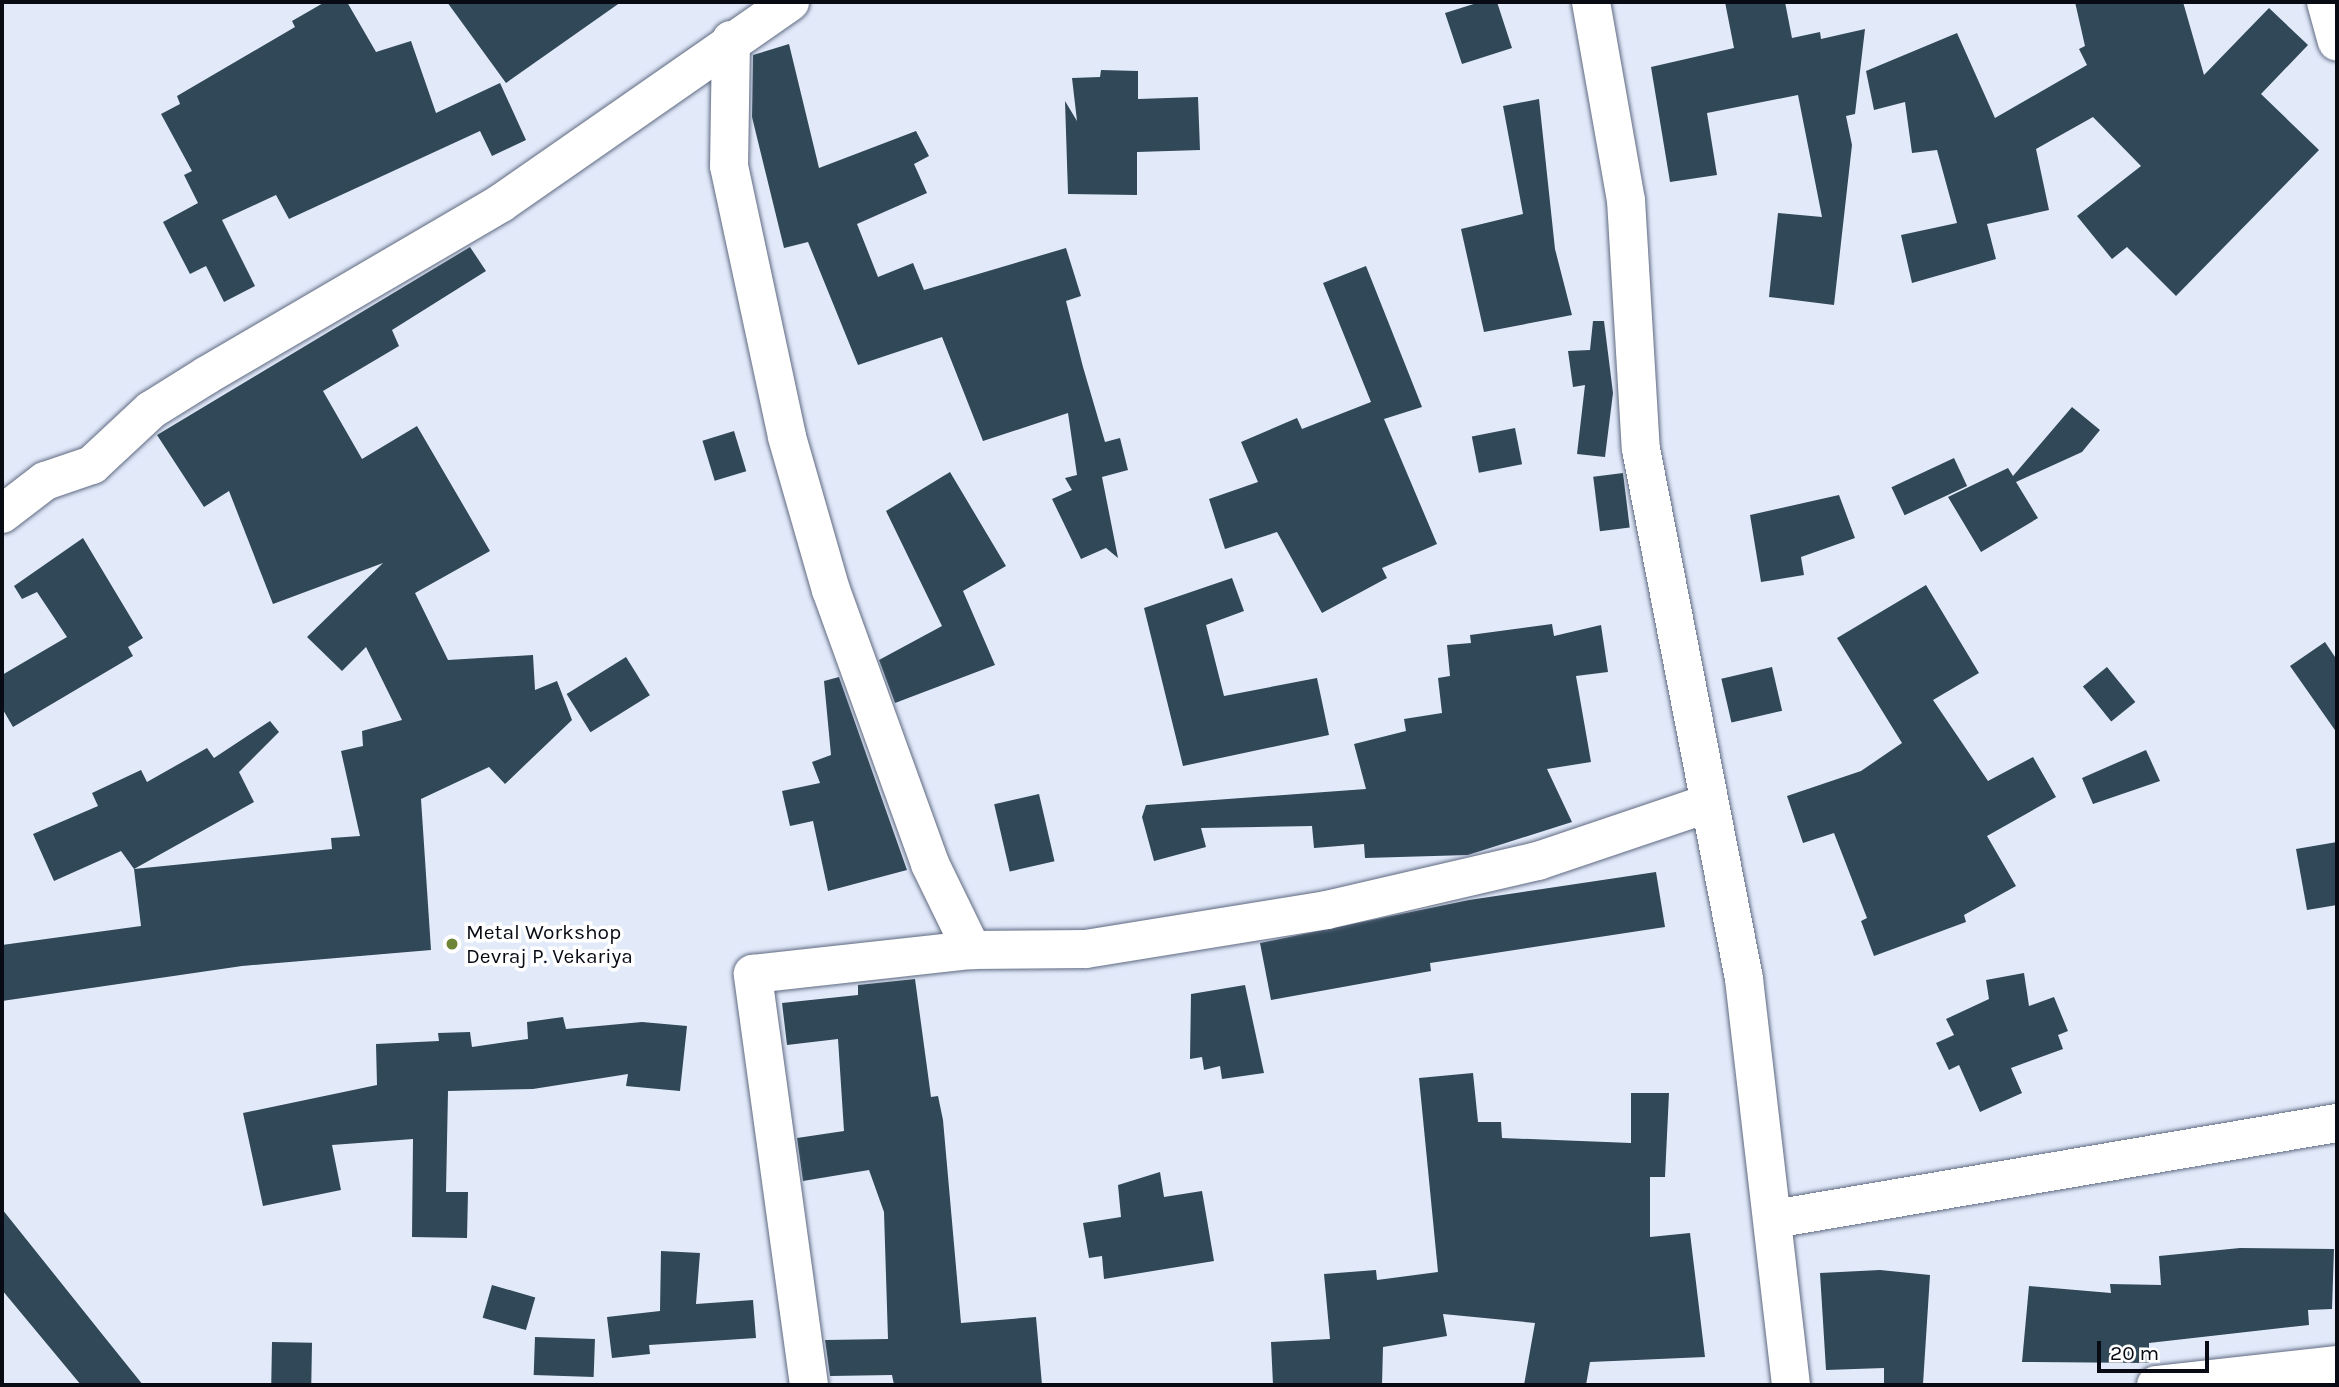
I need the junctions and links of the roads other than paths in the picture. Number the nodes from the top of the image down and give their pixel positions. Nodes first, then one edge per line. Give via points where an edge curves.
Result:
1 (790, 2) edge
2 (1591, 2) edge
3 (2326, 2) edge
4 (730, 40) junction
5 (2337, 42) edge
6 (2, 514) edge
7 (1706, 804) junction
8 (972, 950) junction
9 (2337, 1123) edge
10 (1774, 1219) junction
11 (2337, 1365) edge
12 (809, 1385) edge
13 (1791, 1385) edge
14 (2156, 1385) edge

1 - 4 street
2 - 7 street via 1626,200 1642,449
3 - 5 street
4 - 6 street via 500,203 207,375 151,410 92,466 45,481
4 - 8 street via 729,166 786,436 831,590 930,864
7 - 8 street via 1538,861 1327,910 1086,949
7 - 10 street via 1744,979
8 - 12 street via 753,974
9 - 10 street
10 - 13 street
11 - 14 street

